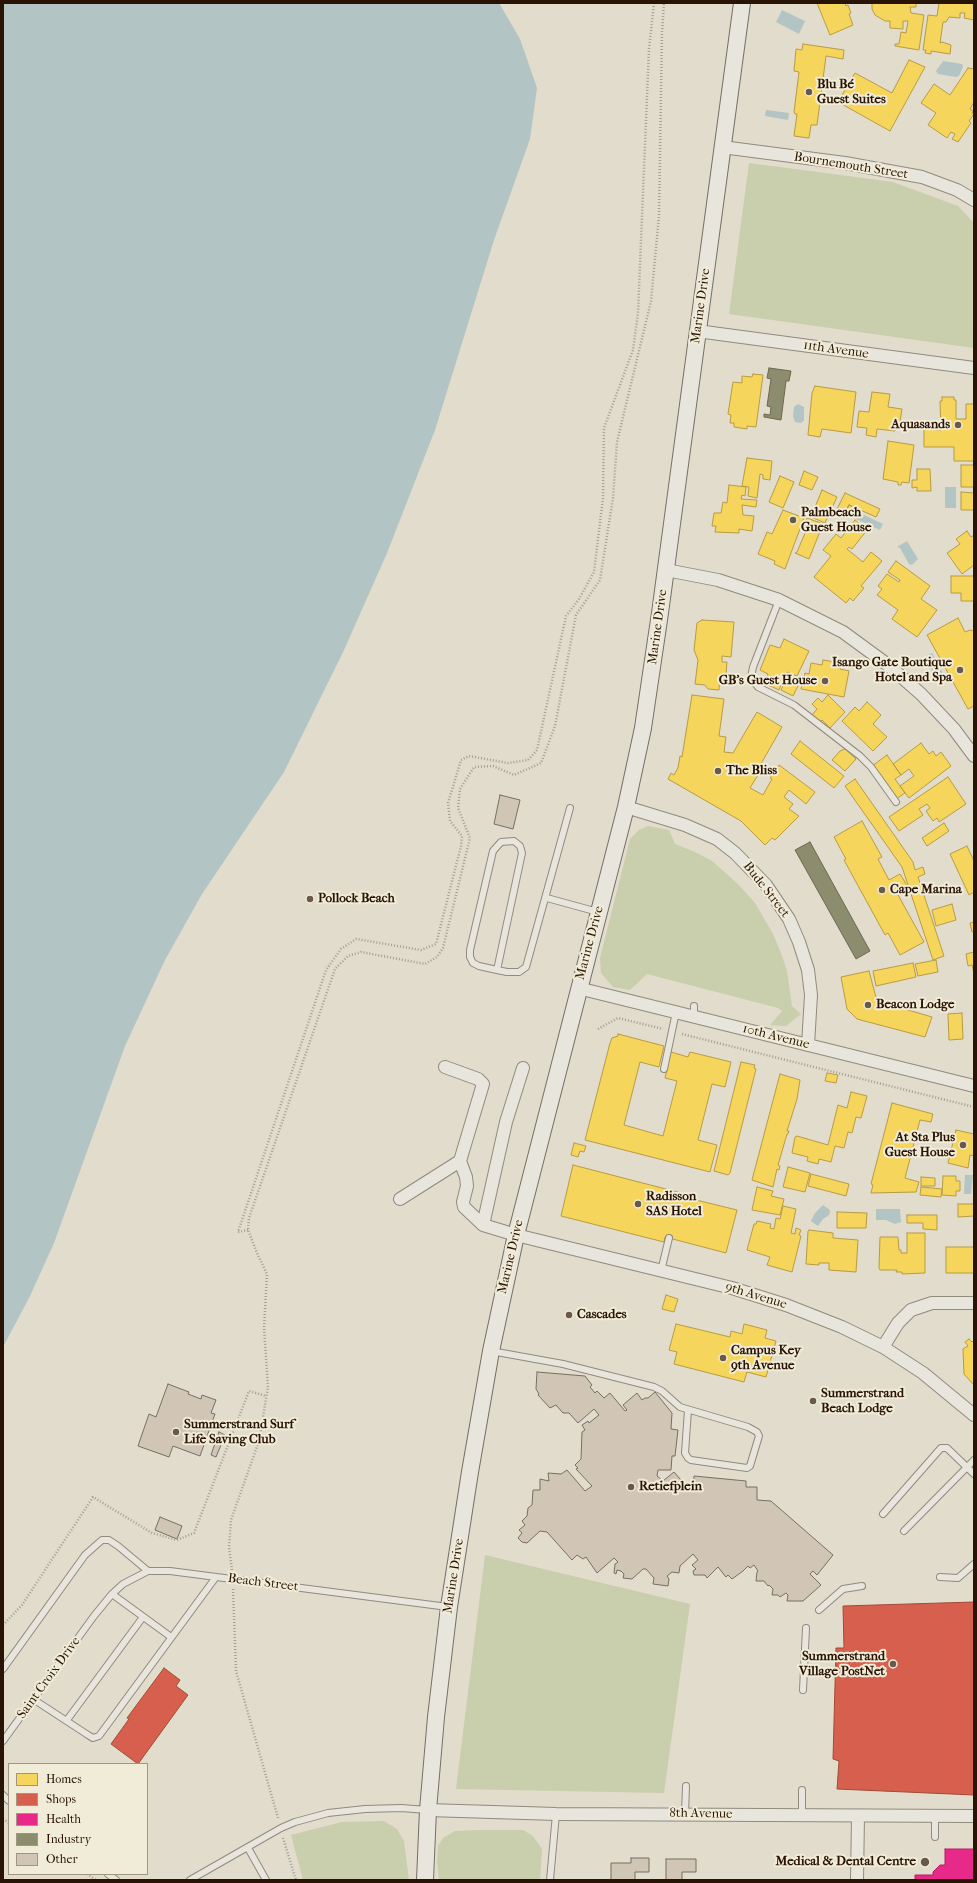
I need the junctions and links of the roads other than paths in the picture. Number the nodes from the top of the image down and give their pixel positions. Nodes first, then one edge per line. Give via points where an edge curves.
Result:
1 (742, 3) edge
2 (722, 147) junction
3 (974, 200) edge
4 (697, 331) junction
5 (974, 368) edge
6 (666, 570) junction
7 (779, 600) junction
8 (974, 756) edge
9 (896, 802) dead end
10 (626, 807) junction
11 (570, 808) dead end
12 (546, 898) junction
13 (598, 912) junction
14 (497, 970) junction
15 (578, 988) junction
16 (676, 1012) junction
17 (808, 1045) junction
18 (445, 1067) dead end
19 (523, 1068) dead end
20 (664, 1069) dead end
21 (974, 1086) edge
22 (460, 1161) junction
23 (400, 1199) dead end
24 (483, 1225) junction
25 (516, 1235) junction
26 (669, 1238) dead end
27 (661, 1271) junction
28 (974, 1303) edge
29 (883, 1347) junction
30 (491, 1351) junction
31 (688, 1410) junction
32 (974, 1415) edge
33 (974, 1460) edge
34 (967, 1467) junction
35 (974, 1474) edge
36 (883, 1514) dead end
37 (904, 1531) dead end
38 (974, 1564) edge
39 (148, 1571) junction
40 (216, 1577) junction
41 (940, 1577) dead end
42 (862, 1586) dead end
43 (112, 1594) junction
44 (449, 1607) junction
45 (819, 1610) dead end
46 (94, 1616) joint
47 (143, 1617) junction
48 (806, 1628) dead end
49 (171, 1637) junction
50 (3, 1669) edge
51 (803, 1690) dead end
52 (33, 1699) junction
53 (67, 1720) junction
54 (3, 1740) edge
55 (686, 1786) dead end
56 (802, 1790) dead end
57 (428, 1810) junction
58 (556, 1814) junction
59 (685, 1814) junction
60 (802, 1816) junction
61 (858, 1816) junction
62 (935, 1816) junction
63 (974, 1816) edge
64 (935, 1837) dead end
65 (248, 1848) junction
66 (190, 1880) edge
67 (266, 1880) edge
68 (424, 1880) edge
69 (550, 1880) edge
70 (857, 1880) edge

1 - 2 main road, Marine Drive
2 - 3 street, Bournemouth Street via 845,163 922,177 957,190
2 - 4 main road, Marine Drive
4 - 5 street, 11th Avenue
4 - 6 main road, Marine Drive
6 - 7 street via 718,580
6 - 10 main road, Marine Drive via 650,684
7 - 8 street via 843,632 888,665 938,712
7 - 9 lane via 752,666 751,678 758,688 794,705 860,756
10 - 13 main road, Marine Drive
10 - 17 street, Bude Street via 684,824 736,853 789,919 807,965 811,995
11 - 12 lane
12 - 13 lane
12 - 14 lane via 524,969 514,973
13 - 15 main road, Marine Drive
14 - 14 lane via 474,963 470,957 470,950 493,851 501,842 514,841 522,850 522,858
15 - 16 street, 10th Avenue
15 - 25 main road, Marine Drive
16 - 17 street, 10th Avenue via 694,1011
16 - 20 lane
17 - 21 street, 10th Avenue
18 - 22 street via 478,1078 483,1084
19 - 24 street via 506,1122
22 - 23 street
22 - 24 street via 467,1186 464,1207
24 - 25 street, 9th Avenue
25 - 27 street, 9th Avenue
25 - 30 main road, Marine Drive
26 - 27 lane
27 - 29 street, 9th Avenue via 732,1288 786,1305 842,1327
28 - 29 street via 932,1303 911,1310 898,1323
29 - 32 street, 9th Avenue via 929,1377
30 - 31 lane via 563,1364 654,1387
30 - 44 main road, Marine Drive
31 - 31 lane via 721,1418 757,1432 759,1440 750,1466 747,1468 688,1458 685,1453
33 - 34 lane
34 - 35 lane
34 - 36 lane via 947,1448 941,1448
34 - 37 lane
38 - 41 lane via 958,1578
39 - 40 lane, Beach Street
39 - 43 lane, Beach Street via 123,1584
39 - 50 lane via 118,1546 109,1540 102,1540 85,1555
40 - 44 lane, Beach Street
40 - 49 lane
42 - 45 lane via 843,1589
43 - 46 lane, Beach Street
43 - 47 lane
44 - 57 main road, Marine Drive
46 - 52 lane, Saint Croix Drive
47 - 49 lane
47 - 53 lane
48 - 51 lane
49 - 53 lane via 99,1736 93,1738
52 - 53 lane
52 - 54 lane, Saint Croix Drive
55 - 59 lane
56 - 60 lane
57 - 58 street, 8th Avenue
57 - 65 lane via 401,1808 328,1813 280,1828
57 - 68 main road, Marine Drive
58 - 59 street, 8th Avenue
58 - 69 lane
59 - 60 street, 8th Avenue
60 - 61 street, 8th Avenue
61 - 62 street, 8th Avenue
61 - 70 street
62 - 63 street, 8th Avenue
62 - 64 lane
65 - 66 lane
65 - 67 lane

